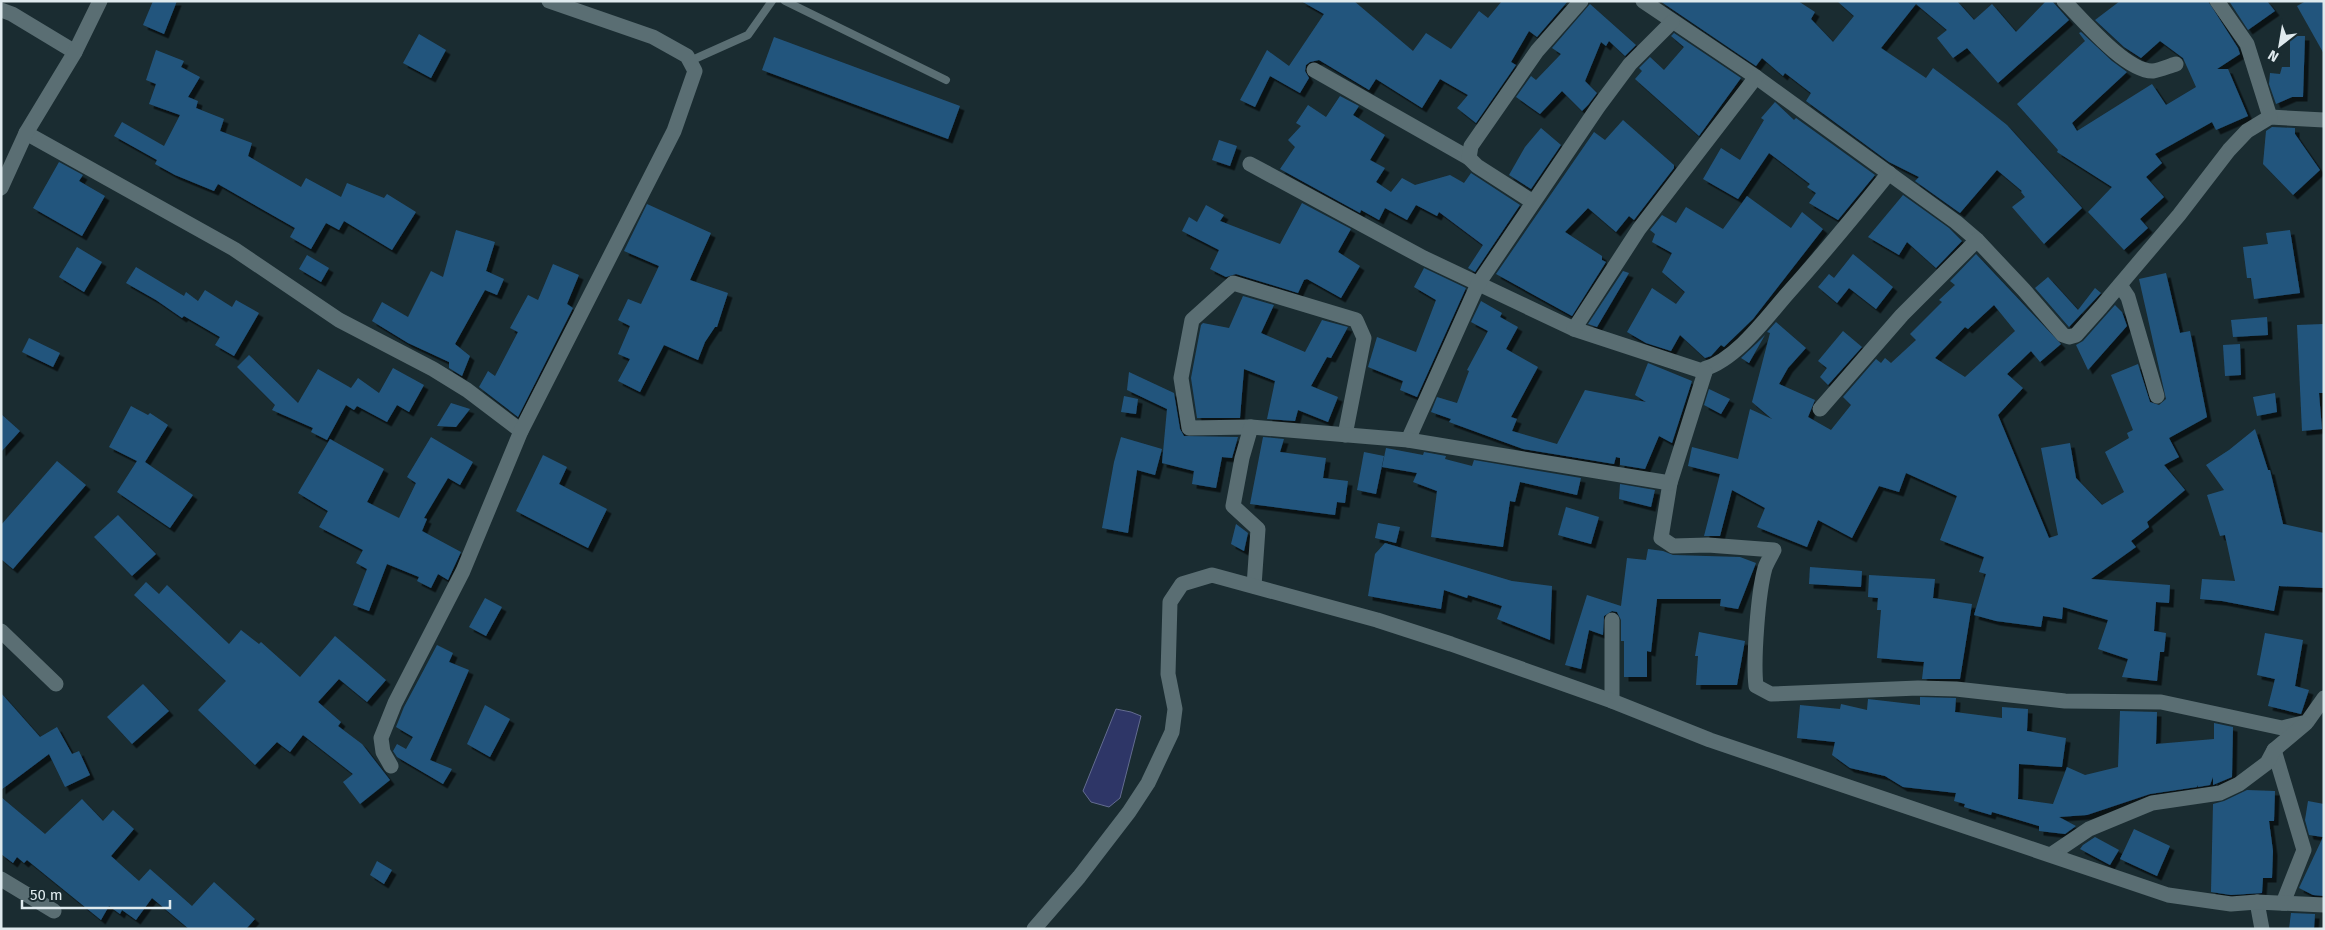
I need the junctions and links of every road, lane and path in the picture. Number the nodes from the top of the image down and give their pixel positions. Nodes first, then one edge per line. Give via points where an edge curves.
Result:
1 (100, 1) edge
2 (549, 1) edge
3 (772, 1) edge
4 (785, 1) edge
5 (1581, 1) edge
6 (1643, 1) edge
7 (2064, 1) edge
8 (2217, 1) edge
9 (1, 10) edge
10 (1672, 22) junction
11 (75, 52) junction
12 (690, 61) junction
13 (2176, 64) dead end
14 (1314, 70) dead end
15 (1756, 77) junction
16 (946, 80) dead end
17 (2270, 117) junction
18 (2324, 120) edge
19 (26, 133) junction
20 (1469, 158) junction
21 (1250, 164) dead end
22 (1889, 173) junction
23 (1, 188) edge
24 (1533, 202) junction
25 (1976, 240) junction
26 (1478, 284) junction
27 (2120, 285) junction
28 (1574, 329) junction
29 (1705, 372) junction
30 (2156, 396) dead end
31 (1820, 409) dead end
32 (1251, 427) junction
33 (521, 431) junction
34 (1345, 435) junction
35 (1408, 440) junction
36 (1670, 483) junction
37 (1254, 586) junction
38 (1612, 620) dead end
39 (1, 632) edge
40 (56, 684) dead end
41 (2324, 698) edge
42 (1612, 701) junction
43 (2307, 722) junction
44 (2274, 750) junction
45 (391, 766) dead end
46 (2052, 854) junction
47 (1, 879) edge
48 (2257, 902) junction
49 (2283, 903) junction
50 (2324, 904) edge
51 (54, 912) dead end
52 (1034, 929) edge
53 (2262, 929) edge

1 - 11 street
2 - 12 street via 653,37 688,56
3 - 12 lane via 748,35
4 - 16 lane
5 - 20 street via 1537,51 1471,146
6 - 10 street
7 - 13 street via 2135,67 2153,71
8 - 17 street via 2247,44
9 - 11 street
10 - 15 street
10 - 24 street via 1630,64
11 - 19 street
12 - 33 street via 695,71 674,131
14 - 20 street
15 - 22 street
15 - 28 street via 1639,228
17 - 18 street
17 - 27 street via 2247,131 2229,150
19 - 23 street
19 - 33 street via 234,249 339,320 467,390
20 - 24 street
21 - 26 street
22 - 25 street
22 - 29 street via 1834,242 1771,312 1732,354 1717,365 1704,369
24 - 26 street
25 - 27 street via 2063,335 2069,337 2076,335
25 - 31 street via 1902,315
26 - 28 street
26 - 35 street
27 - 30 street via 2128,297
28 - 29 street
29 - 36 street
32 - 34 street
32 - 34 street via 1189,428 1181,378 1192,320 1232,283 1356,320 1364,338
32 - 37 street via 1233,506 1258,529
33 - 45 street via 463,571 395,703 381,738 383,752
34 - 35 street
35 - 36 street
36 - 43 street via 1661,526 1661,538 1667,544 1774,550 1764,574 1754,670 1756,686 1771,694 1956,689 2065,700 2161,702 2282,728
37 - 42 street via 1451,644
37 - 52 street via 1212,575 1182,584 1170,602 1168,674 1175,709 1172,732 1148,783 1129,812
38 - 42 street
39 - 40 street
41 - 43 street
42 - 46 street via 1710,740
43 - 44 street
44 - 46 street via 2266,763 2239,784 2220,793 2152,803 2090,829
44 - 49 street via 2304,850
46 - 48 street via 2168,895 2231,904
47 - 51 street
48 - 49 street
48 - 53 street
49 - 50 street

